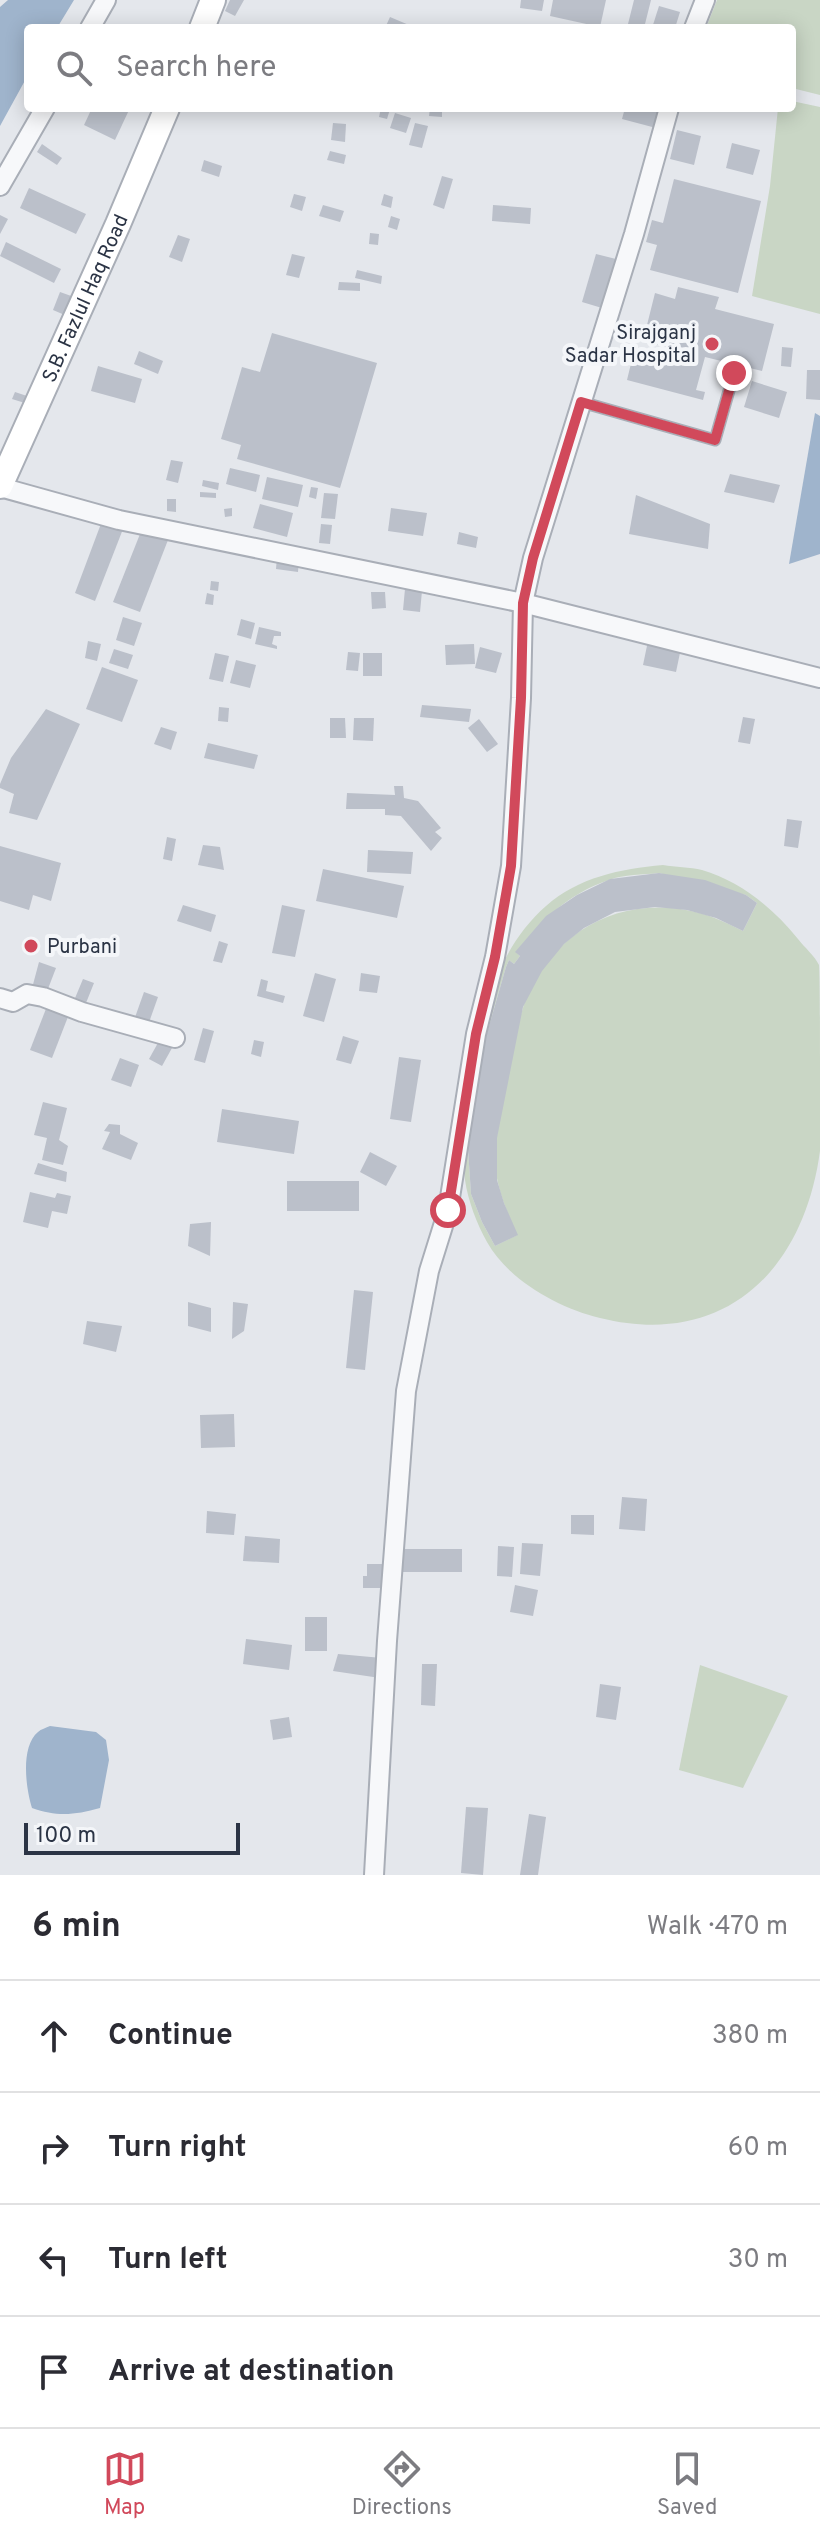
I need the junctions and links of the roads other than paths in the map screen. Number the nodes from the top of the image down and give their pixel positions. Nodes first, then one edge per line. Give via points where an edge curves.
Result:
1 (106, 0) edge
2 (213, 0) edge
3 (705, 0) edge
4 (92, 24) edge
5 (204, 24) edge
6 (696, 24) edge
7 (43, 112) edge
8 (165, 112) edge
9 (668, 112) edge
10 (0, 186) edge
11 (734, 373) dead end
12 (581, 402) junction
13 (0, 486) edge
14 (523, 603) junction
15 (820, 678) edge
16 (0, 998) edge
17 (175, 1038) dead end
18 (374, 1875) edge

1 - 4 street
2 - 5 main road
3 - 6 street
7 - 10 street
8 - 13 main road, S.B. Fazlul Haq Road
9 - 12 street
11 - 12 lane via 715,440
12 - 14 street
13 - 14 street via 119,520
14 - 15 street
14 - 18 street via 511,866 476,1034 448,1210 429,1271 406,1391
16 - 17 street via 13,1002 27,994 43,997

